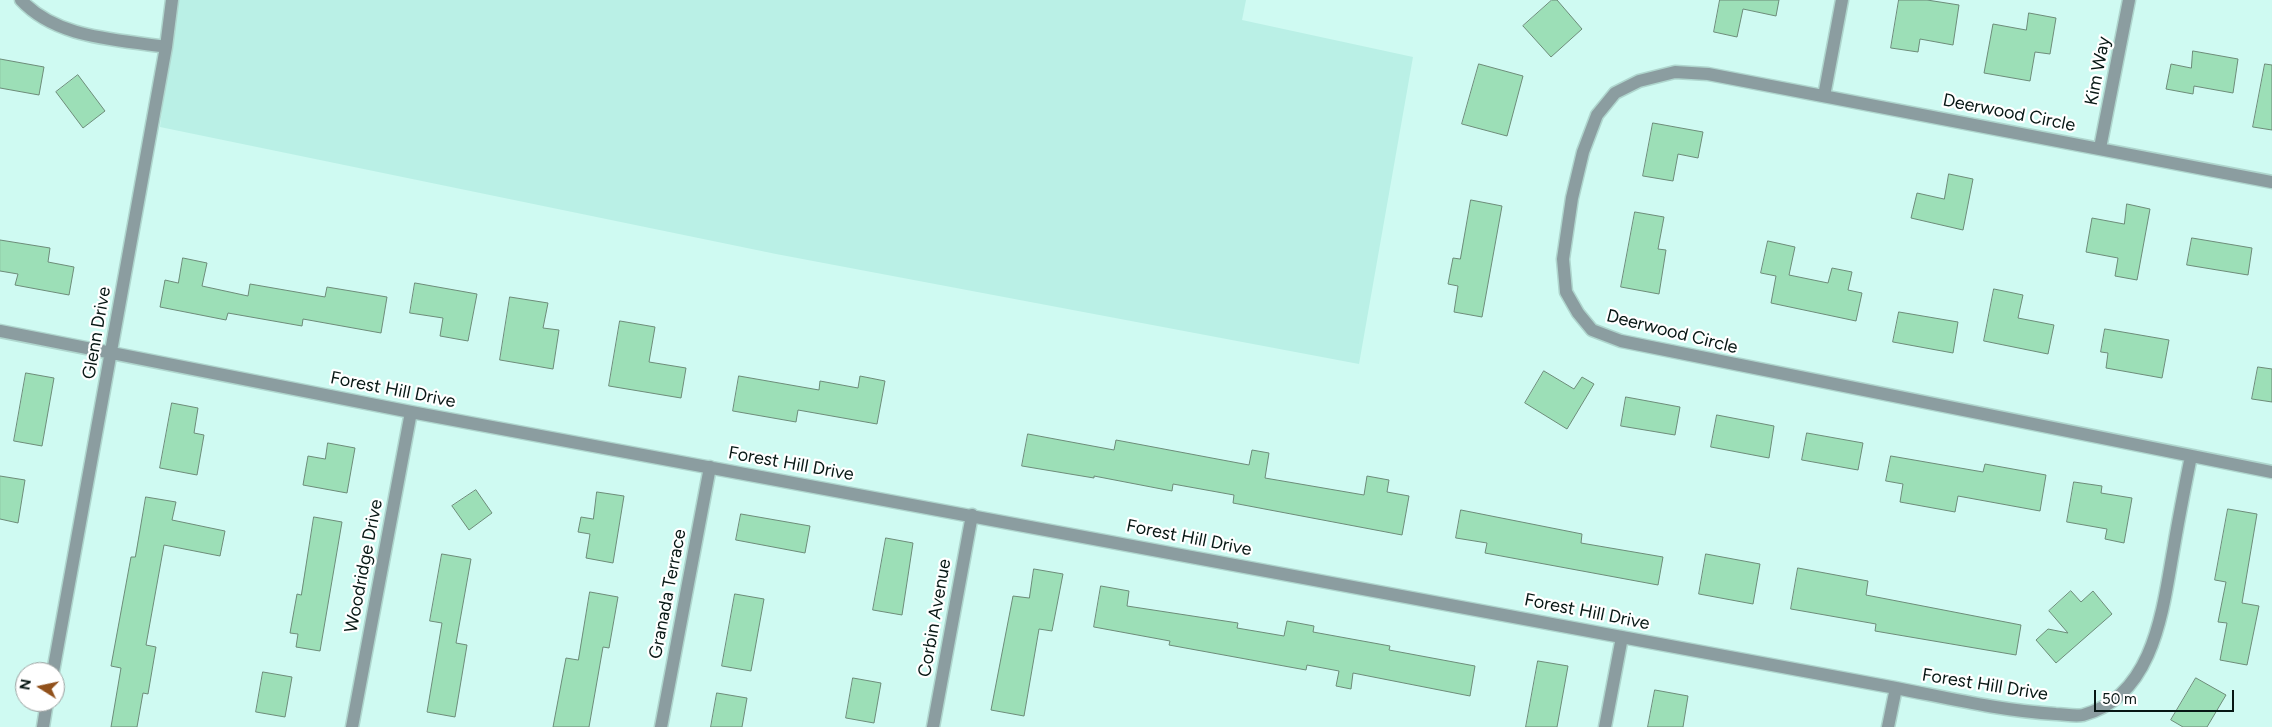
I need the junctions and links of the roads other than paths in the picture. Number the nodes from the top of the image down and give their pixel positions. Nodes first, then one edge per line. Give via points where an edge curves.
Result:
1 (21, 0) edge
2 (172, 0) edge
3 (1842, 0) edge
4 (2130, 0) edge
5 (166, 47) junction
6 (1824, 96) junction
7 (2100, 148) junction
8 (2272, 182) edge
9 (0, 331) edge
10 (111, 353) junction
11 (411, 412) junction
12 (2191, 456) junction
13 (710, 467) junction
14 (2272, 472) edge
15 (972, 515) junction
16 (1622, 637) junction
17 (54, 662) edge
18 (1896, 688) junction
19 (45, 712) edge
20 (43, 727) edge
21 (352, 727) edge
22 (661, 727) edge
23 (933, 727) edge
24 (1605, 727) edge
25 (1888, 727) edge

1 - 5 street via 33,13 72,31
2 - 5 street, Glenn Drive
3 - 6 street
4 - 7 street, Kim Way
5 - 10 street, Glenn Drive
6 - 7 street, Deerwood Circle
6 - 12 street, Deerwood Circle via 1708,74 1675,72 1639,81 1615,93 1597,115 1583,152 1563,259 1566,292 1592,330 1621,341 1669,352
7 - 8 street, Deerwood Circle
9 - 10 street, Forest Hill Drive
10 - 11 street, Forest Hill Drive
10 - 17 street, Glenn Drive
11 - 13 street, Forest Hill Drive
11 - 21 street, Woodridge Drive
12 - 14 street, Deerwood Circle
12 - 18 street, Forest Hill Drive via 2162,613 2144,661 2125,690 2105,705 2081,715 2040,713
13 - 15 street, Forest Hill Drive
13 - 22 street, Granada Terrace
15 - 16 street, Forest Hill Drive
15 - 23 street, Corbin Avenue
16 - 18 street, Forest Hill Drive
16 - 24 street
18 - 25 street
19 - 20 street

